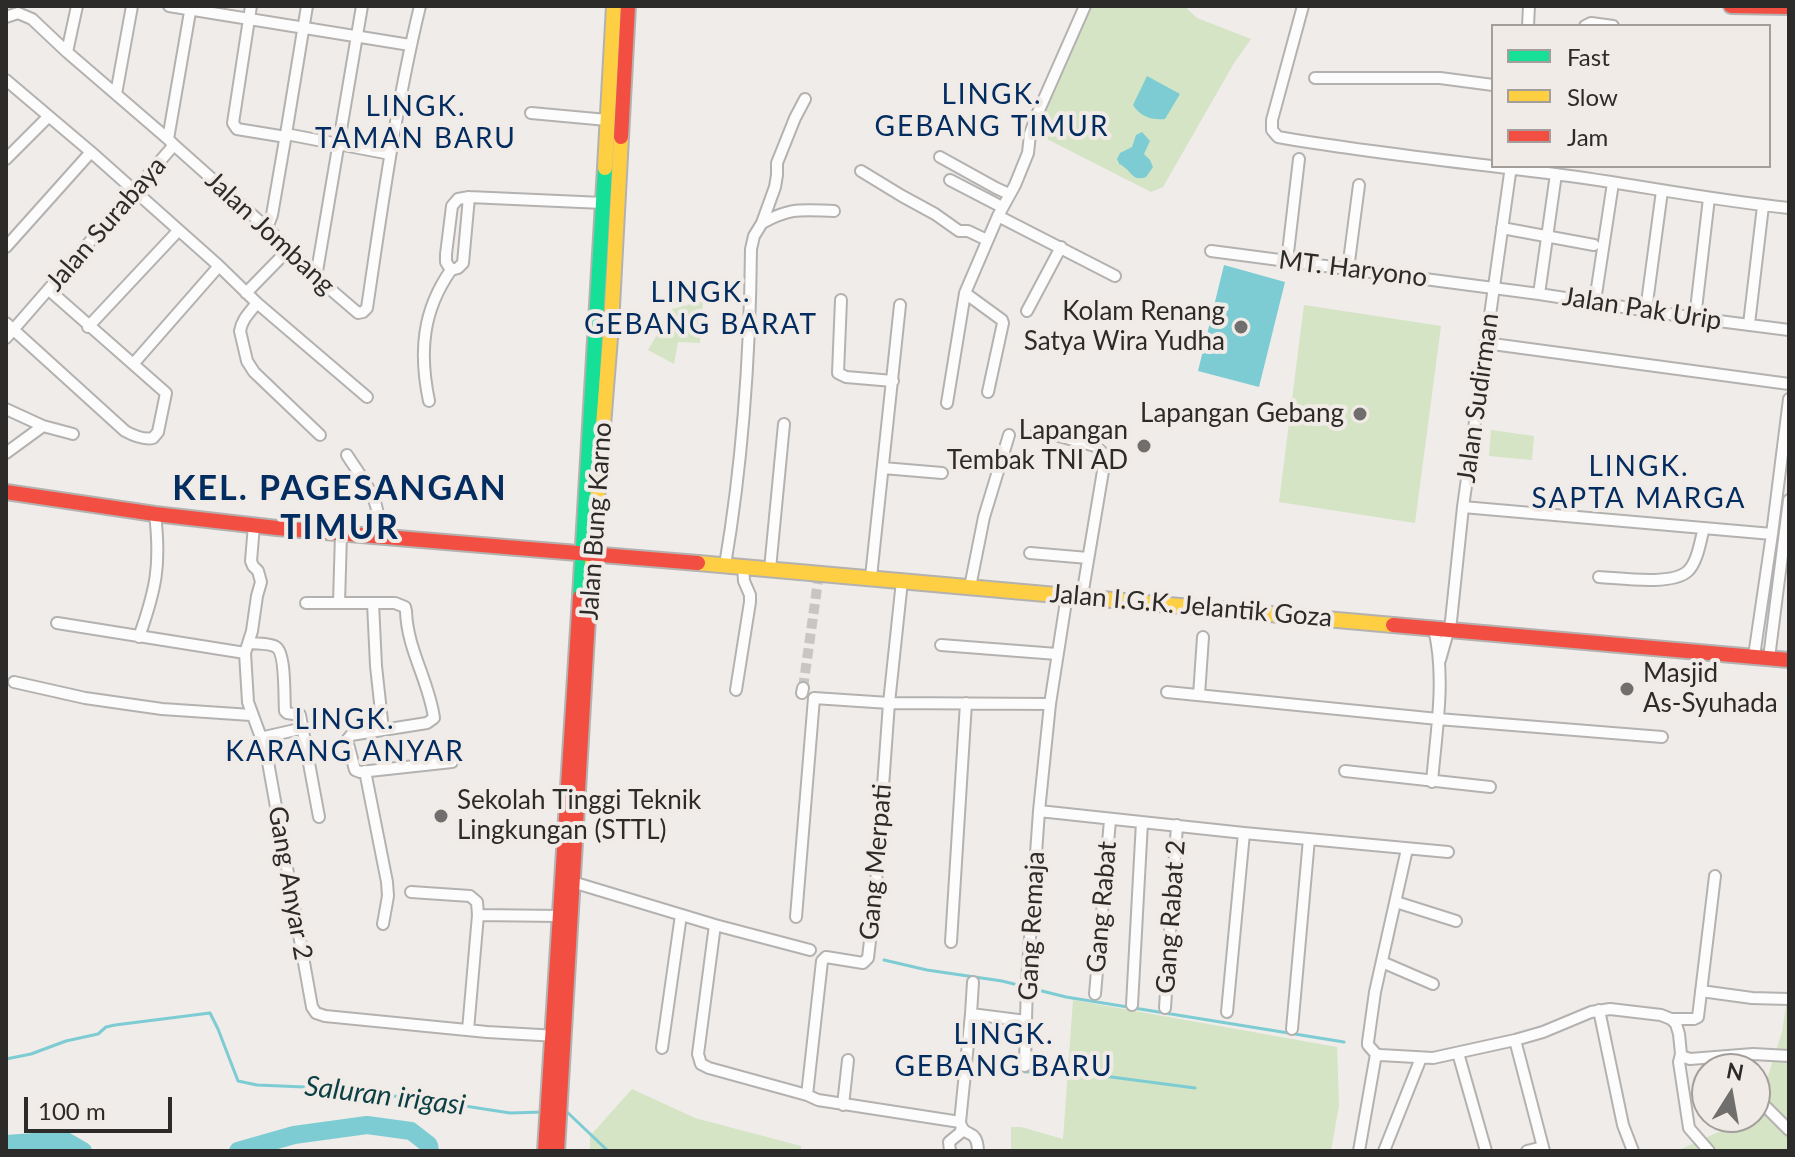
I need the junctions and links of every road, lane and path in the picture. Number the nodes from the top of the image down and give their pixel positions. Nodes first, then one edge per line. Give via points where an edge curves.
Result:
1 (77, 6) edge
2 (132, 6) edge
3 (169, 6) edge
4 (251, 6) edge
5 (307, 6) edge
6 (362, 6) edge
7 (420, 6) edge
8 (614, 6) edge
9 (628, 6) edge
10 (1085, 6) edge
11 (1303, 6) edge
12 (1731, 6) edge
13 (1789, 7) edge
14 (191, 8) edge
15 (6, 17) edge
16 (249, 20) junction
17 (304, 28) junction
18 (357, 36) junction
19 (410, 45) junction
20 (67, 52) junction
21 (1315, 78) dead end
22 (6, 80) edge
23 (1491, 85) edge
24 (615, 86) junction
25 (116, 94) junction
26 (805, 99) dead end
27 (531, 113) dead end
28 (48, 117) junction
29 (607, 120) junction
30 (286, 136) junction
31 (171, 142) junction
32 (340, 145) junction
33 (91, 152) junction
34 (390, 154) junction
35 (7, 155) edge
36 (940, 157) dead end
37 (1299, 159) dead end
38 (1491, 165) edge
39 (1511, 168) edge
40 (861, 171) dead end
41 (1556, 174) junction
42 (950, 180) dead end
43 (1613, 183) junction
44 (1359, 185) dead end
45 (1662, 191) junction
46 (136, 193) junction
47 (1009, 194) junction
48 (469, 197) junction
49 (1709, 198) junction
50 (603, 203) junction
51 (1763, 206) junction
52 (1789, 208) edge
53 (834, 211) dead end
54 (1000, 212) junction
55 (762, 223) junction
56 (267, 228) junction
57 (1502, 228) junction
58 (178, 231) junction
59 (1548, 235) junction
60 (987, 240) junction
61 (1594, 245) dead end
62 (6, 247) edge
63 (1061, 247) junction
64 (288, 250) junction
65 (1211, 251) dead end
66 (1287, 261) junction
67 (219, 266) junction
68 (1348, 269) junction
69 (451, 270) junction
70 (1115, 276) dead end
71 (316, 277) junction
72 (968, 286) junction
73 (1494, 288) junction
74 (49, 290) junction
75 (246, 293) junction
76 (1539, 294) junction
77 (841, 300) dead end
78 (1595, 301) junction
79 (257, 303) junction
80 (900, 305) dead end
81 (605, 307) junction
82 (1646, 310) junction
83 (1027, 311) dead end
84 (1695, 318) junction
85 (1749, 324) junction
86 (10, 326) edge
87 (88, 327) junction
88 (1789, 330) edge
89 (6, 338) edge
90 (1485, 343) junction
91 (134, 363) junction
92 (893, 381) junction
93 (1789, 384) edge
94 (988, 392) dead end
95 (367, 397) dead end
96 (1789, 399) edge
97 (429, 401) dead end
98 (947, 403) dead end
99 (6, 409) edge
100 (784, 424) dead end
101 (43, 426) junction
102 (1037, 430) dead end
103 (73, 434) dead end
104 (320, 435) dead end
105 (1009, 435) dead end
106 (6, 453) edge
107 (347, 455) dead end
108 (883, 468) junction
109 (942, 473) dead end
110 (6, 492) edge
111 (1789, 500) edge
112 (1463, 507) junction
113 (155, 514) junction
114 (1788, 515) edge
115 (254, 525) junction
116 (1704, 528) junction
117 (341, 534) junction
118 (1772, 534) junction
119 (377, 536) junction
120 (587, 553) junction
121 (1030, 553) dead end
122 (1088, 558) junction
123 (725, 565) junction
124 (743, 566) junction
125 (770, 569) junction
126 (871, 577) junction
127 (1599, 577) dead end
128 (902, 581) junction
129 (970, 587) junction
130 (1074, 595) junction
131 (1764, 595) junction
132 (1776, 597) junction
133 (306, 603) dead end
134 (339, 603) junction
135 (373, 603) junction
136 (57, 623) dead end
137 (1442, 630) junction
138 (139, 637) junction
139 (1203, 637) dead end
140 (941, 645) dead end
141 (247, 648) junction
142 (1057, 654) junction
143 (1761, 657) junction
144 (1789, 660) edge
145 (14, 682) dead end
146 (736, 690) dead end
147 (1167, 692) dead end
148 (1199, 695) junction
149 (889, 703) junction
150 (966, 703) junction
151 (1050, 704) junction
152 (251, 715) junction
153 (1438, 719) junction
154 (304, 728) junction
155 (383, 730) junction
156 (1662, 737) dead end
157 (260, 738) junction
158 (452, 762) dead end
159 (1345, 771) dead end
160 (363, 772) junction
161 (1432, 782) junction
162 (1490, 787) dead end
163 (1039, 811) junction
164 (319, 817) dead end
165 (1110, 820) junction
166 (1142, 822) junction
167 (1177, 825) junction
168 (1244, 833) junction
169 (1309, 839) junction
170 (1407, 849) junction
171 (1448, 852) dead end
172 (1715, 876) dead end
173 (568, 881) junction
174 (411, 892) dead end
175 (1396, 902) junction
176 (478, 915) junction
177 (681, 915) junction
178 (560, 916) junction
179 (796, 917) dead end
180 (1456, 921) dead end
181 (383, 924) dead end
182 (715, 925) junction
183 (951, 942) dead end
184 (810, 950) dead end
185 (1382, 962) junction
186 (973, 982) dead end
187 (1433, 984) dead end
188 (1701, 991) junction
189 (1095, 994) dead end
190 (1789, 999) edge
191 (1132, 1005) dead end
192 (1165, 1008) dead end
193 (1599, 1010) junction
194 (1227, 1012) dead end
195 (971, 1014) junction
196 (1666, 1017) junction
197 (1026, 1021) junction
198 (1292, 1029) dead end
199 (468, 1030) junction
200 (558, 1036) junction
201 (1515, 1040) junction
202 (662, 1048) dead end
203 (1458, 1053) junction
204 (1376, 1054) junction
205 (1681, 1056) junction
206 (1789, 1056) edge
207 (1422, 1058) junction
208 (848, 1060) dead end
209 (1025, 1066) dead end
210 (807, 1095) junction
211 (843, 1105) junction
212 (553, 1111) junction
213 (1771, 1112) edge
214 (961, 1125) junction
215 (1789, 1130) edge
216 (1543, 1149) edge
217 (545, 1151) edge
218 (557, 1151) edge
219 (950, 1151) edge
220 (978, 1151) edge
221 (1359, 1151) edge
222 (1384, 1151) edge
223 (1486, 1151) edge
224 (1527, 1151) edge
225 (1633, 1151) edge
226 (1709, 1151) edge

1 - 20 street
2 - 25 street
3 - 14 street
4 - 16 street
5 - 17 street
6 - 18 street
7 - 19 street
8 - 24 street
9 - 24 street, Jalan Bung Karno
10 - 47 street
11 - 38 street via 1272,120 1278,137
12 - 13 street
14 - 16 street
14 - 31 street, Jalan Surabaya
15 - 20 street, Jalan Jombang via 27,16
16 - 17 street
16 - 30 street via 233,123 237,129
17 - 18 street
17 - 30 street
18 - 19 street
18 - 32 street
19 - 34 street
20 - 25 street, Jalan Jombang
21 - 23 street via 1440,78
22 - 28 street
24 - 29 street
24 - 81 street, Jalan Bung Karno
25 - 31 street, Jalan Jombang
26 - 55 street via 777,163
27 - 29 street
28 - 33 street
28 - 35 street
29 - 50 street
30 - 32 street
30 - 56 street
31 - 46 street, Jalan Surabaya
31 - 56 street, Jalan Jombang
32 - 34 street
32 - 71 street
33 - 46 street
33 - 62 street
34 - 71 street, Jalan Jombang via 367,308 358,313
36 - 47 street
37 - 66 street
39 - 41 street
39 - 57 street, Jalan Sudirman
40 - 60 street via 959,231
41 - 43 street
41 - 59 street
42 - 54 street
43 - 45 street
43 - 78 street
44 - 68 street
45 - 49 street
45 - 82 street
46 - 58 street
46 - 74 street, Jalan Surabaya
47 - 54 street
48 - 50 street
48 - 69 street via 463,263
48 - 69 street via 452,206 446,262
49 - 51 street
49 - 84 street
50 - 81 street
51 - 52 street
51 - 85 street
53 - 55 street via 799,209
54 - 60 street
54 - 63 street
55 - 123 street via 751,249 742,441
56 - 64 street, Jalan Jombang
57 - 59 street
57 - 73 street, Jalan Sudirman
58 - 67 street
58 - 87 street
59 - 61 street
59 - 76 street
60 - 72 street
63 - 70 street
63 - 83 street
64 - 71 street, Jalan Jombang
64 - 75 street
65 - 66 street, MT. Haryono
66 - 68 street, MT. Haryono
67 - 75 street
67 - 91 street
68 - 73 street, MT. Haryono
69 - 97 street via 428,316 422,371
72 - 94 street via 1003,323
72 - 98 street
73 - 76 street, Jalan Pak Urip
73 - 90 street, Jalan Sudirman
74 - 86 street, Jalan Surabaya
74 - 87 street
75 - 79 street
76 - 78 street, Jalan Pak Urip
77 - 92 street via 838,373
78 - 82 street, Jalan Pak Urip
79 - 95 street
79 - 104 street via 240,331 247,361
80 - 92 street
81 - 120 street, Jalan Bung Karno
82 - 84 street, Jalan Pak Urip
84 - 85 street, Jalan Pak Urip
85 - 88 street, Jalan Pak Urip
86 - 89 street, Jalan Surabaya
86 - 91 street via 125,431 150,439 156,435 166,393
87 - 91 street
90 - 93 street
90 - 112 street, Jalan Sudirman
92 - 108 street
96 - 118 street
99 - 101 street
100 - 125 street
101 - 103 street
101 - 106 street
102 - 122 street, Gang Remaja via 1086,442 1103,453
105 - 129 street
107 - 119 street via 376,501
108 - 109 street
108 - 126 street
110 - 113 street, Jalan I.G.K. Jelantik Goza
111 - 114 street
112 - 116 street
112 - 137 street, Jalan Sudirman
113 - 115 street, Jalan I.G.K. Jelantik Goza
113 - 138 street via 157,572
114 - 132 street
115 - 117 street, Jalan I.G.K. Jelantik Goza
115 - 141 street, Gang Anyar 2 via 252,560 261,582
116 - 118 street
116 - 127 street via 1686,573 1656,580
117 - 119 street, Jalan I.G.K. Jelantik Goza
117 - 134 street
118 - 131 street
119 - 120 street, Jalan I.G.K. Jelantik Goza
120 - 123 street, Jalan I.G.K. Jelantik Goza
120 - 173 street, Jalan Bung Karno
121 - 122 street
122 - 130 street, Gang Remaja
123 - 124 street, Jalan I.G.K. Jelantik Goza
124 - 125 street, Jalan I.G.K. Jelantik Goza
124 - 146 street via 750,602
125 - 126 street, Jalan I.G.K. Jelantik Goza via 818,577
126 - 128 street, Jalan I.G.K. Jelantik Goza
128 - 129 street, Jalan I.G.K. Jelantik Goza
128 - 149 street, Gang Merpati
129 - 130 street, Jalan I.G.K. Jelantik Goza
130 - 137 street, Jalan I.G.K. Jelantik Goza
130 - 142 street, Gang Remaja
131 - 132 street
131 - 143 street
132 - 143 street
133 - 134 street
134 - 135 street
135 - 155 street
135 - 155 street via 405,607 434,718
136 - 138 street
137 - 143 street, Jalan I.G.K. Jelantik Goza
137 - 153 street, Jalan Sudirman
138 - 141 street
139 - 148 street
140 - 142 street
141 - 152 street, Gang Anyar 2
141 - 154 street via 279,650 285,711 299,713
142 - 151 street, Gang Remaja
143 - 144 street, Jalan I.G.K. Jelantik Goza
145 - 152 street via 162,709
147 - 148 street
148 - 153 street
149 - 150 street
149 - 179 street via 814,698
149 - 210 street, Gang Merpati via 868,958 863,963 826,957 822,961
150 - 151 street
150 - 183 street
151 - 163 street, Gang Remaja
152 - 157 street, Gang Anyar 2
153 - 156 street
153 - 161 street, Jalan Sudirman
154 - 157 street
154 - 164 street
155 - 160 street via 348,738 354,768
157 - 199 street, Gang Anyar 2 via 316,1013
158 - 160 street
159 - 161 street
160 - 181 street via 387,882
161 - 162 street
163 - 165 street
163 - 197 street, Gang Remaja
165 - 166 street
165 - 189 street, Gang Rabat
166 - 167 street
166 - 191 street
167 - 168 street
167 - 192 street, Gang Rabat 2
168 - 169 street
168 - 194 street
169 - 170 street
169 - 198 street
170 - 171 street
170 - 175 street
172 - 188 street
173 - 177 street
173 - 178 street
173 - 200 street, Jalan Bung Karno
174 - 176 street via 470,896 477,902
175 - 180 street
175 - 185 street
176 - 178 street
176 - 199 street
177 - 182 street
177 - 202 street
178 - 200 street
182 - 184 street
182 - 210 street via 701,1064
185 - 187 street
185 - 204 street via 1368,1038
186 - 195 street
188 - 190 street
188 - 196 street via 1698,1017
193 - 196 street
193 - 201 street
193 - 225 street
195 - 197 street, Gang Remaja
195 - 214 street
196 - 205 street via 1678,1031
197 - 209 street
199 - 200 street, Gang Anyar 2
200 - 212 street, Jalan Bung Karno
201 - 203 street
201 - 216 street
203 - 207 street
203 - 223 street
204 - 207 street
204 - 221 street
205 - 206 street
205 - 226 street via 1687,1120
207 - 222 street
208 - 211 street
210 - 211 street
211 - 214 street
212 - 217 street
212 - 218 street, Jalan Bung Karno
213 - 215 street
214 - 219 street via 949,1142
214 - 220 street via 976,1138
216 - 224 street

